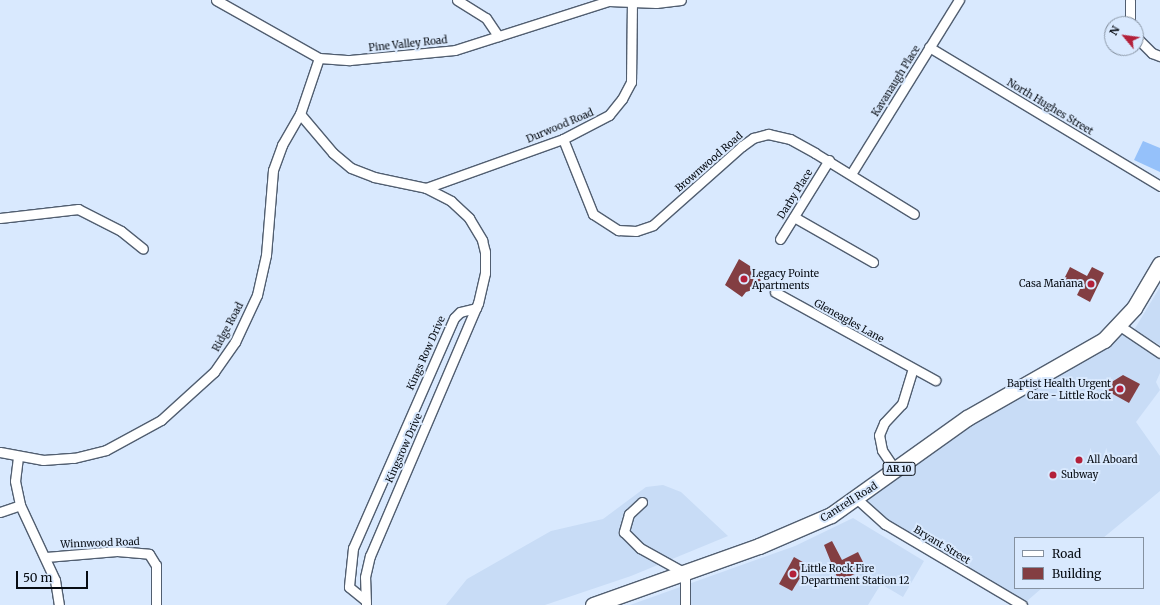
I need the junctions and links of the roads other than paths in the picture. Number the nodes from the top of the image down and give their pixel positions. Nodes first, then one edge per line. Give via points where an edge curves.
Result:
1 (216, 0) edge
2 (457, 0) edge
3 (681, 0) edge
4 (959, 0) edge
5 (1130, 0) edge
6 (632, 1) edge
7 (1130, 16) edge
8 (498, 36) junction
9 (1144, 45) edge
10 (929, 47) junction
11 (1160, 56) edge
12 (319, 58) junction
13 (300, 114) junction
14 (563, 139) junction
15 (829, 160) junction
16 (851, 174) junction
17 (1160, 186) edge
18 (426, 188) junction
19 (914, 214) dead end
20 (0, 218) edge
21 (794, 218) junction
22 (780, 239) dead end
23 (143, 249) dead end
24 (873, 262) dead end
25 (1160, 264) edge
26 (775, 292) dead end
27 (476, 308) junction
28 (1120, 326) junction
29 (1160, 353) edge
30 (912, 368) junction
31 (935, 380) dead end
32 (0, 452) edge
33 (18, 457) junction
34 (896, 471) junction
35 (857, 499) junction
36 (642, 502) dead end
37 (20, 505) junction
38 (0, 512) edge
39 (46, 557) junction
40 (685, 573) junction
41 (366, 603) edge
42 (59, 605) edge
43 (156, 605) edge
44 (593, 605) edge
45 (685, 605) edge
46 (1020, 605) edge

1 - 12 street, Pine Valley Road
2 - 8 street via 490,21
3 - 6 street, Pine Valley Road
4 - 10 street, Kavanaugh Place
5 - 7 street
6 - 8 street, Pine Valley Road via 594,4
6 - 14 street, Durwood Road via 633,70 627,92 604,119
8 - 12 street, Pine Valley Road via 432,54 363,60
9 - 11 street via 1152,53
10 - 16 street, Kavanaugh Place
10 - 17 street, North Hughes Street
12 - 13 street, Ridge Road
13 - 18 street via 333,154 347,165 374,177
13 - 33 street, Ridge Road via 282,145 273,170 266,255 257,295 235,342 214,372 161,420 119,445 74,458 43,460
14 - 15 street, Brownwood Road via 593,214 608,226 629,231 644,229 658,222 731,155 761,135 790,139
14 - 18 street, Durwood Road
15 - 16 street, Brownwood Road
15 - 21 street, Darby Place
16 - 19 street, Brownwood Road
18 - 27 street via 460,209 482,240 485,273
20 - 23 street via 78,209 121,231
21 - 22 street, Darby Place
21 - 24 street
25 - 28 main road, Cantrell Road / AR 10 via 1134,308
26 - 30 street, Gleneagles Lane
27 - 41 street, Kingsrow Drive via 370,556 365,577
27 - 41 street, Kings Row Drive via 460,312 454,318 353,548 349,587
28 - 29 street
28 - 34 main road, Cantrell Road / AR 10 via 1087,352 967,418
30 - 31 street, Gleneagles Lane
30 - 34 street via 902,404 884,423 879,435 882,450
32 - 33 street, Ridge Road
33 - 37 street via 15,481
34 - 35 main road, Cantrell Road / AR 10
35 - 40 main road, Cantrell Road / AR 10 via 799,530
35 - 46 street, Bryant Street via 885,524
36 - 40 street via 627,517 623,528 625,536
37 - 38 street
37 - 39 street
39 - 42 street via 58,588
39 - 43 street, Winnwood Road via 145,552 156,565
40 - 44 main road, Cantrell Road / AR 10
40 - 45 street

